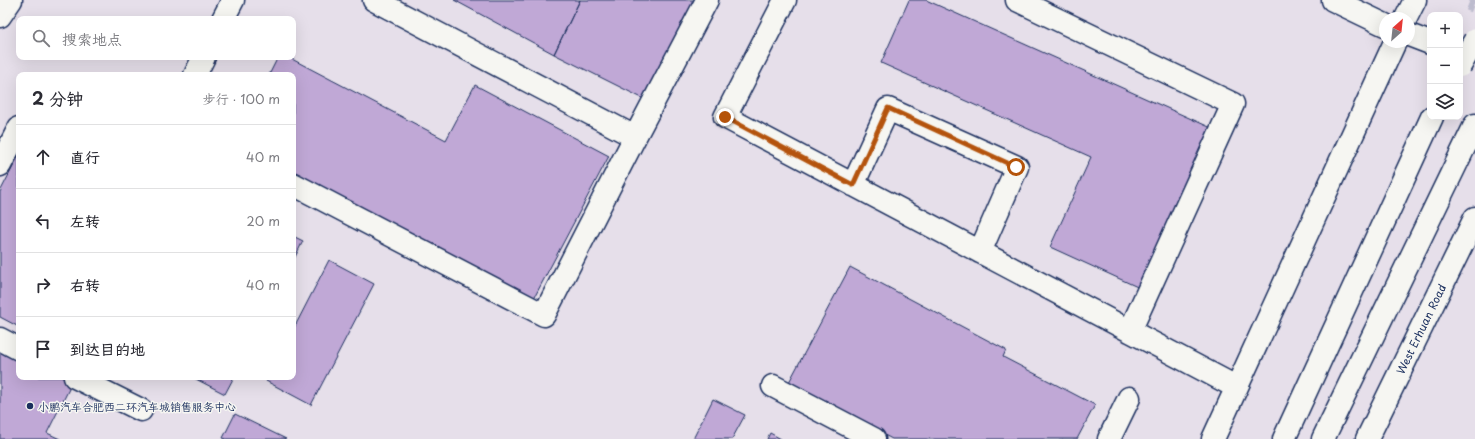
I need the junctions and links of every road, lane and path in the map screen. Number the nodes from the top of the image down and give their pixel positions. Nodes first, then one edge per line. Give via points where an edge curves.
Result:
1 (11, 0) edge
2 (233, 0) edge
3 (374, 0) edge
4 (707, 0) edge
5 (785, 0) edge
6 (1017, 0) edge
7 (1333, 0) edge
8 (1414, 0) edge
9 (1409, 12) edge
10 (0, 16) edge
11 (225, 16) edge
12 (1379, 21) edge
13 (1415, 37) edge
14 (1475, 40) edge
15 (1427, 42) edge
16 (1391, 48) edge
17 (1463, 55) edge
18 (202, 60) edge
19 (1475, 60) edge
20 (1463, 61) edge
21 (196, 72) edge
22 (1431, 120) edge
23 (1475, 125) edge
24 (16, 134) edge
25 (635, 137) junction
26 (0, 165) edge
27 (853, 185) junction
28 (296, 186) edge
29 (1475, 218) edge
30 (980, 252) junction
31 (1130, 331) junction
32 (0, 339) edge
33 (16, 347) edge
34 (81, 380) edge
35 (773, 386) dead end
36 (1236, 388) junction
37 (1129, 398) dead end
38 (141, 410) dead end
39 (874, 439) edge
40 (1109, 439) edge
41 (1213, 439) edge
42 (1284, 439) edge
43 (1323, 439) edge
44 (1367, 439) edge

1 - 10 main road
2 - 11 main road
3 - 25 main road
4 - 25 main road
5 - 27 main road via 725,117
6 - 31 main road via 1233,104
7 - 12 main road
8 - 9 main road
13 - 15 main road
14 - 20 main road, bridge
16 - 36 main road
17 - 19 main road
18 - 21 main road
22 - 42 main road
23 - 43 main road
24 - 26 main road
25 - 28 main road via 544,315
27 - 30 main road
27 - 30 main road via 888,108 1016,167
29 - 44 main road, West Erhuan Road
30 - 31 main road
31 - 36 main road
32 - 33 main road
34 - 38 main road
35 - 39 main road
36 - 41 main road
37 - 40 main road

